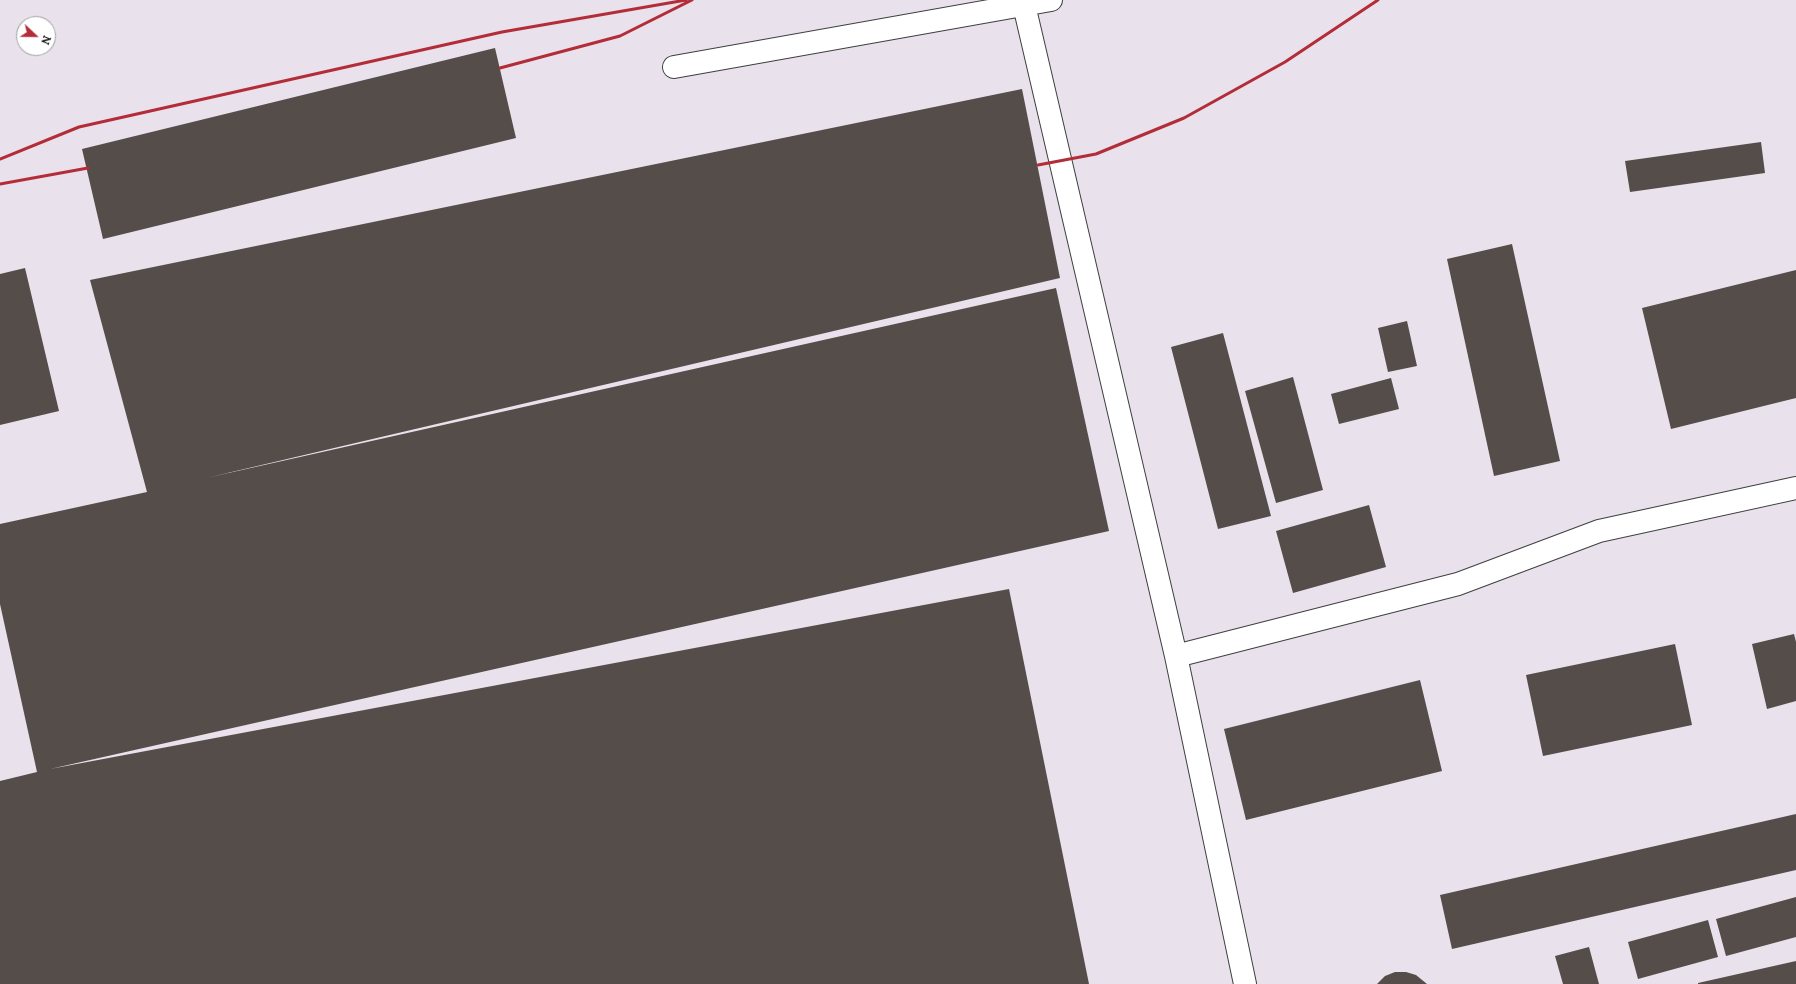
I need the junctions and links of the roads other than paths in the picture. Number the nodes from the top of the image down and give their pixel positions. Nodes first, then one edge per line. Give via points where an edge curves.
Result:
1 (1051, 0) edge
2 (1024, 5) junction
3 (674, 68) dead end
4 (1796, 488) edge
5 (1176, 656) junction
6 (1246, 984) edge

1 - 2 lane
2 - 3 lane
2 - 5 lane
4 - 5 lane via 1599,531 1458,584
5 - 6 lane

